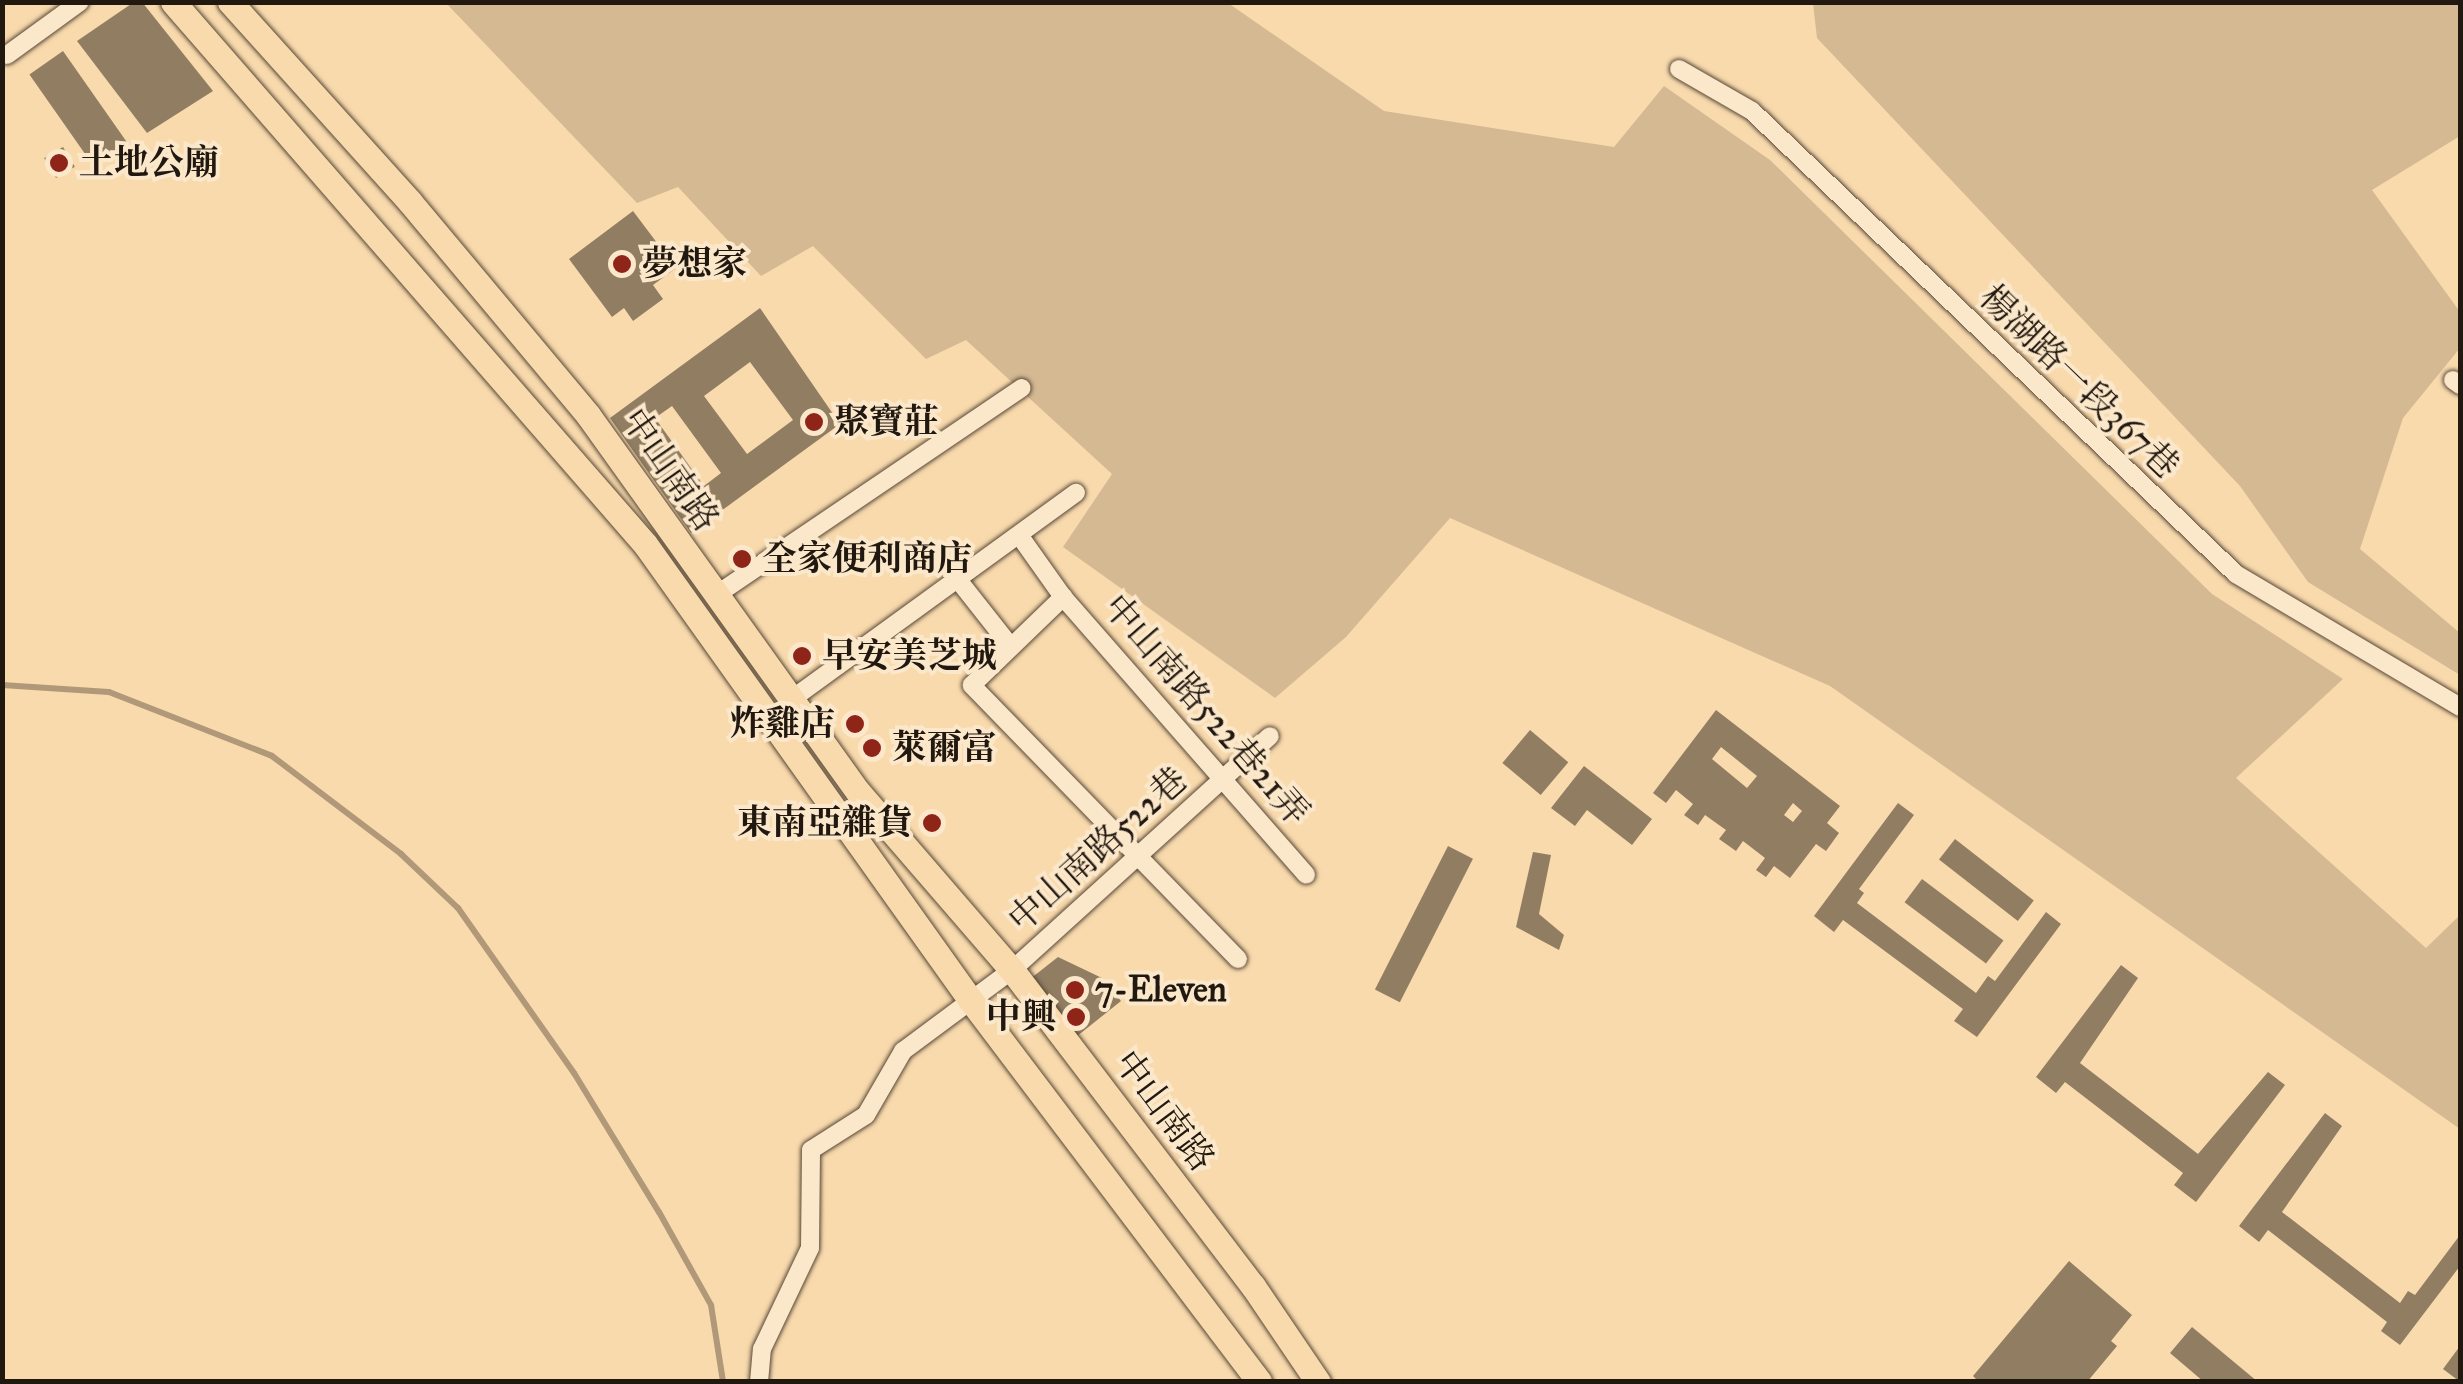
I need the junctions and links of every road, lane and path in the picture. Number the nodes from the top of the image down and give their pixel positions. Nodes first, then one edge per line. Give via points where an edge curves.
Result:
1 (80, 2) edge
2 (173, 2) edge
3 (230, 2) edge
4 (7, 56) dead end
5 (1679, 69) dead end
6 (1022, 388) dead end
7 (1076, 493) dead end
8 (1019, 536) junction
9 (960, 581) junction
10 (716, 595) junction
11 (1063, 598) junction
12 (1008, 644) junction
13 (792, 699) junction
14 (2460, 708) edge
15 (1270, 736) dead end
16 (1226, 778) junction
17 (1138, 860) junction
18 (1306, 875) dead end
19 (1238, 960) dead end
20 (1012, 970) junction
21 (969, 998) junction
22 (759, 1382) edge
23 (1258, 1382) edge
24 (1318, 1382) edge

1 - 4 street
2 - 21 main road, 中山南路 via 645,544
3 - 10 main road, 中山南路 via 410,202 588,415
5 - 14 street, 楊湖路一段367巷 via 1752,110 2236,574
6 - 10 street
7 - 8 street
8 - 9 street
8 - 11 street
9 - 12 street
9 - 13 street
10 - 13 main road, 中山南路
11 - 12 street, 中山南路522巷21弄
11 - 16 street, 中山南路522巷21弄
12 - 17 street, 中山南路522巷21弄 via 972,684
13 - 20 main road, 中山南路 via 859,793
15 - 16 street, 中山南路522巷
16 - 17 street, 中山南路522巷
16 - 18 street, 中山南路522巷21弄
17 - 19 street
17 - 20 street, 中山南路522巷
20 - 21 street, 中山南路522巷
20 - 24 main road, 中山南路 via 1253,1286
21 - 22 street, 中山南路522巷 via 903,1052 866,1116 811,1150 810,1248 762,1349
21 - 23 main road, 中山南路

